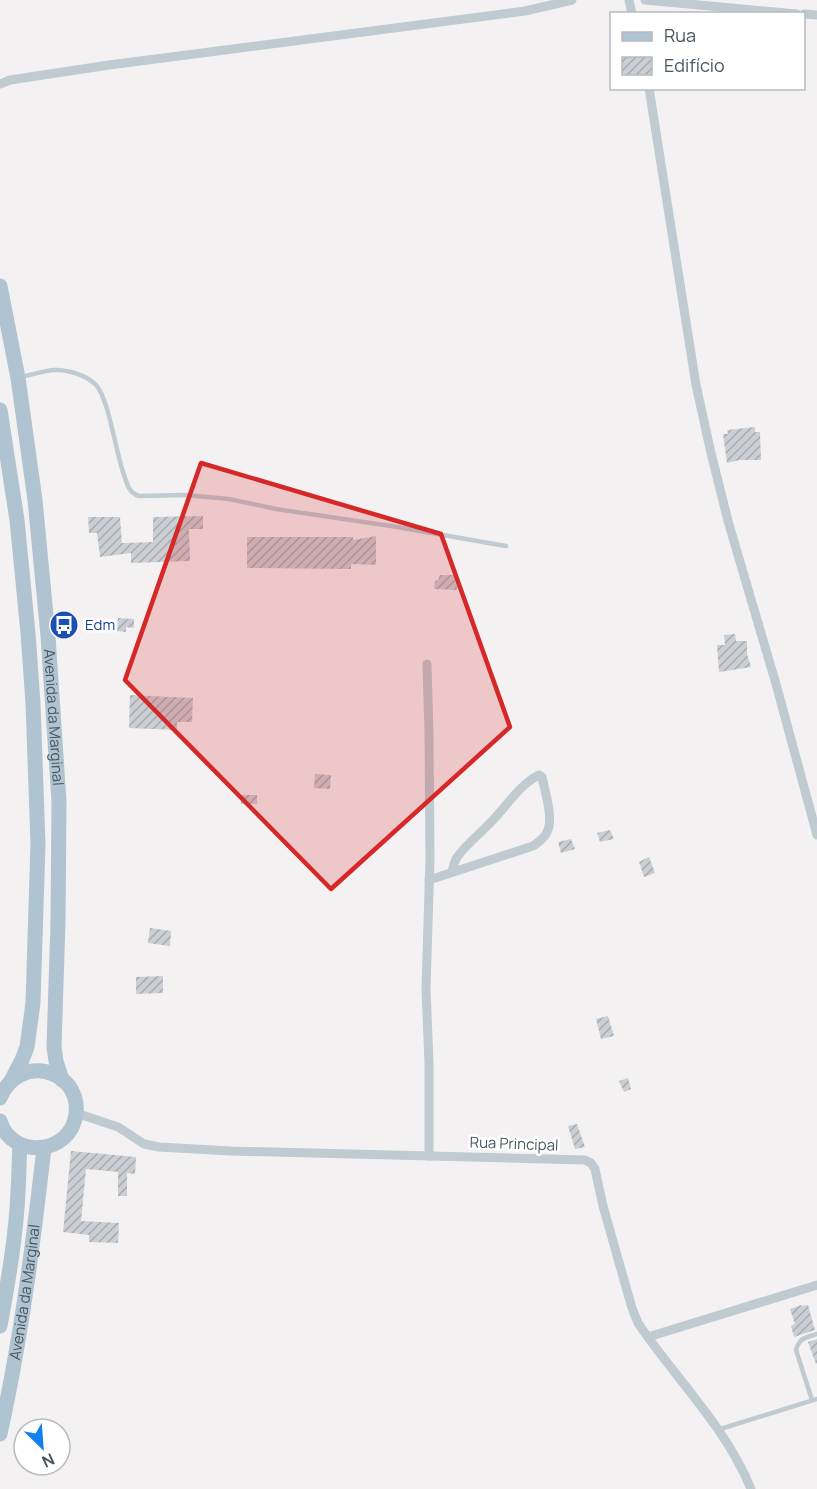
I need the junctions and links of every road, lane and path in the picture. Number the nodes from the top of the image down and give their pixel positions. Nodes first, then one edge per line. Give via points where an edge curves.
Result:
1 (572, 0) edge
2 (645, 0) edge
3 (775, 12) edge
4 (0, 84) edge
5 (650, 90) edge
6 (0, 286) edge
7 (18, 378) junction
8 (0, 410) edge
9 (506, 546) dead end
10 (427, 664) dead end
11 (816, 824) edge
12 (817, 836) edge
13 (452, 872) junction
14 (429, 880) junction
15 (12, 1079) junction
16 (62, 1080) junction
17 (0, 1098) edge
18 (76, 1113) junction
19 (0, 1121) edge
20 (20, 1145) junction
21 (45, 1148) junction
22 (429, 1156) junction
23 (817, 1285) edge
24 (0, 1326) edge
25 (817, 1334) edge
26 (648, 1337) junction
27 (815, 1400) edge
28 (717, 1430) junction
29 (0, 1434) edge
30 (750, 1489) edge

1 - 4 street via 525,11 109,65
2 - 3 street
5 - 11 street via 696,385 711,453
6 - 7 main road, Avenida da Marginal
7 - 9 lane via 54,370 75,372 96,386 129,490 138,496 185,495 229,500
7 - 16 main road, Avenida da Marginal via 46,606 55,731 59,801 54,1047
8 - 15 main road, Avenida da Marginal via 17,520 28,633 38,844 33,1003 27,1047
10 - 14 street
11 - 12 street
13 - 13 street via 534,846 541,840 550,823 542,777 539,775 523,786 461,852
13 - 14 street
14 - 22 street
15 - 16 main road via 37,1071
15 - 17 main road, Avenida da Marginal
16 - 18 main road, Avenida da Marginal via 70,1089
18 - 21 main road via 69,1132
18 - 22 street, Rua Principal via 159,1147
19 - 20 main road via 9,1137
20 - 21 main road
20 - 24 main road, Avenida da Marginal via 12,1259
21 - 29 main road, Avenida da Marginal via 30,1267
22 - 26 street, Rua Principal via 591,1163 632,1308
23 - 26 street
25 - 27 lane via 802,1339 796,1350
26 - 28 street, Rua Principal
27 - 28 lane
28 - 30 street, Rua Principal

